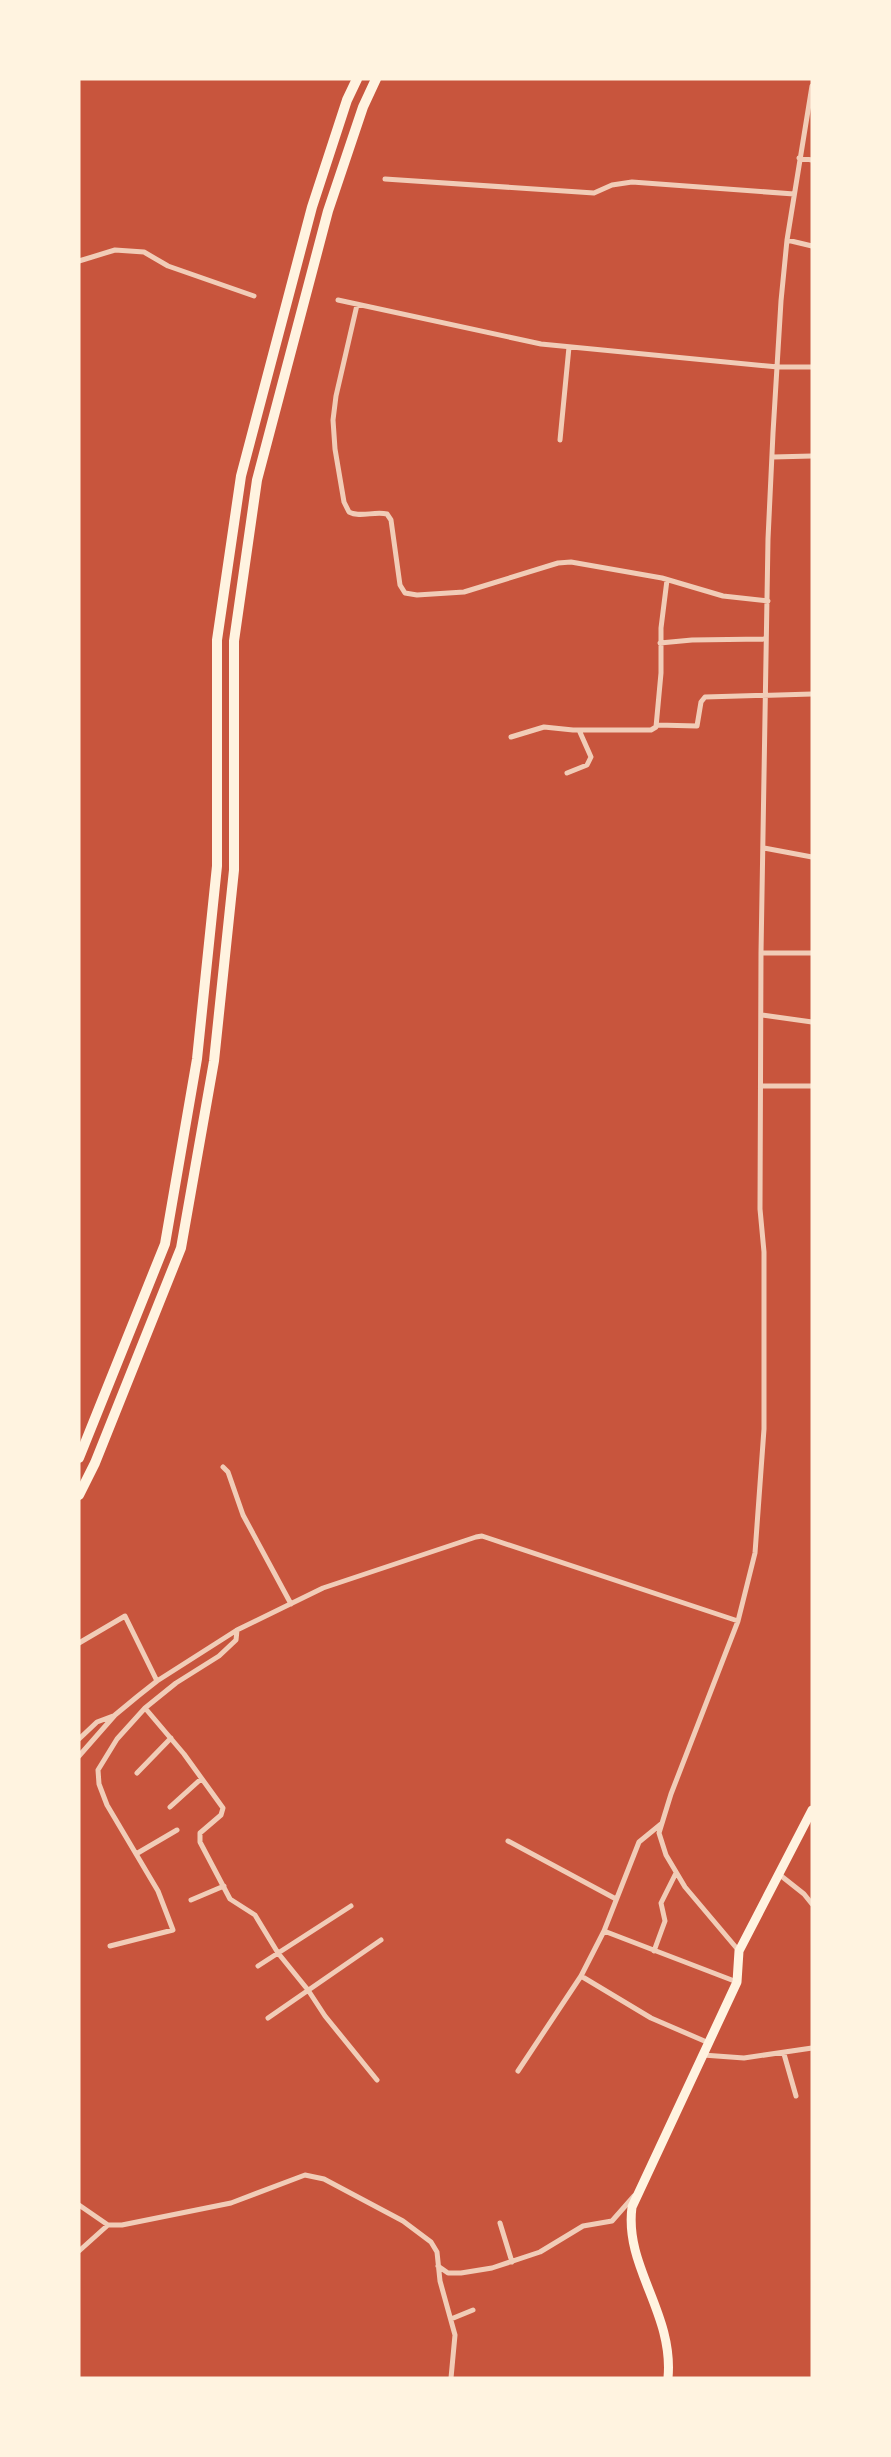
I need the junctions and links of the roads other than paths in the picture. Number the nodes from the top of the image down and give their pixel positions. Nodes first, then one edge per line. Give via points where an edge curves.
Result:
1 (357, 79) edge
2 (376, 79) edge
3 (812, 86) edge
4 (799, 158) junction
5 (812, 160) edge
6 (385, 179) dead end
7 (794, 194) junction
8 (787, 240) junction
9 (812, 246) edge
10 (79, 261) edge
11 (254, 296) dead end
12 (338, 300) dead end
13 (357, 305) junction
14 (569, 347) junction
15 (778, 367) junction
16 (812, 367) edge
17 (560, 440) dead end
18 (812, 456) edge
19 (773, 457) junction
20 (667, 580) junction
21 (768, 601) junction
22 (766, 639) junction
23 (660, 643) junction
24 (812, 694) edge
25 (765, 695) junction
26 (657, 725) junction
27 (579, 730) junction
28 (511, 737) dead end
29 (568, 773) dead end
30 (764, 848) junction
31 (812, 857) edge
32 (761, 953) junction
33 (812, 953) edge
34 (762, 1016) junction
35 (812, 1021) edge
36 (761, 1086) junction
37 (812, 1086) edge
38 (79, 1458) edge
39 (223, 1467) dead end
40 (79, 1495) edge
41 (291, 1604) junction
42 (738, 1621) junction
43 (237, 1630) junction
44 (79, 1643) edge
45 (157, 1681) junction
46 (145, 1708) junction
47 (115, 1715) junction
48 (171, 1738) junction
49 (79, 1739) edge
50 (79, 1756) edge
51 (137, 1773) dead end
52 (201, 1779) junction
53 (170, 1807) dead end
54 (812, 1810) edge
55 (661, 1824) junction
56 (177, 1830) dead end
57 (508, 1842) dead end
58 (136, 1854) junction
59 (676, 1873) junction
60 (780, 1875) junction
61 (224, 1886) junction
62 (616, 1899) junction
63 (191, 1900) dead end
64 (812, 1904) edge
65 (351, 1906) dead end
66 (604, 1931) junction
67 (381, 1940) dead end
68 (110, 1945) dead end
69 (654, 1951) junction
70 (739, 1951) junction
71 (278, 1953) junction
72 (258, 1966) dead end
73 (581, 1976) junction
74 (737, 1982) junction
75 (308, 1990) junction
76 (268, 2018) dead end
77 (709, 2043) junction
78 (812, 2048) edge
79 (784, 2054) junction
80 (703, 2055) junction
81 (519, 2071) dead end
82 (377, 2080) dead end
83 (796, 2096) dead end
84 (636, 2194) junction
85 (79, 2204) edge
86 (499, 2223) dead end
87 (108, 2225) junction
88 (79, 2252) edge
89 (512, 2262) junction
90 (438, 2266) junction
91 (473, 2310) dead end
92 (451, 2319) junction
93 (452, 2378) edge
94 (668, 2378) edge

1 - 38 highway via 312,207 241,476 217,640 217,866 197,1059 164,1244
2 - 40 highway via 328,211 257,480 234,641 234,870 214,1061 181,1248
3 - 4 street
4 - 5 street
4 - 7 street
6 - 7 street via 594,193 632,182
7 - 8 street
8 - 9 street
8 - 15 street
10 - 11 street via 115,250 145,252 168,266
12 - 13 street
13 - 14 street
13 - 20 street via 336,396 335,449 349,512 387,514 391,520 405,593 464,592 571,562
14 - 15 street
14 - 17 street
15 - 16 street
15 - 19 street
18 - 19 street
19 - 21 street
20 - 21 street via 723,596
20 - 23 street
21 - 22 street
22 - 23 street
22 - 25 street
23 - 26 street
24 - 25 street
25 - 26 street via 705,697 697,726
25 - 30 street
26 - 27 street via 651,730
27 - 28 street via 544,727
27 - 29 street via 591,757 587,765
30 - 31 street
30 - 32 street
32 - 33 street
32 - 34 street
34 - 35 street
34 - 36 street
36 - 37 street
36 - 42 street via 764,1429 755,1553
39 - 41 street
41 - 42 street via 323,1588 482,1536
41 - 43 street
42 - 55 street
43 - 45 street
43 - 46 street via 236,1640 219,1656
44 - 45 street via 125,1616
45 - 47 street
46 - 48 street
46 - 58 street via 98,1770 107,1805
47 - 49 street via 97,1722
47 - 50 street
48 - 51 street
48 - 52 street
52 - 53 street
52 - 61 street via 223,1808 200,1833 200,1842
54 - 60 highway
55 - 59 street via 661,1844
55 - 62 street via 639,1842
56 - 58 street
57 - 62 street
58 - 68 street via 158,1891 173,1930
59 - 69 street via 660,1903 665,1921
59 - 70 street
60 - 64 street
60 - 70 highway
61 - 63 street
61 - 71 street via 230,1899 255,1915
62 - 66 street
65 - 71 street
66 - 69 street
66 - 73 street
67 - 75 street
69 - 74 street
70 - 74 highway
71 - 72 street
71 - 75 street
73 - 77 street via 652,2018
73 - 81 street
74 - 77 highway
75 - 76 street
75 - 82 street
77 - 80 highway
78 - 79 street
79 - 80 street via 744,2058
79 - 83 street
80 - 84 highway
84 - 89 street via 612,2221 583,2226 546,2250
84 - 94 highway via 631,2232 665,2333
85 - 87 street
86 - 89 street
87 - 88 street
87 - 90 street via 231,2203 305,2175 316,2176 403,2221 431,2242
89 - 90 street via 461,2273 448,2273
90 - 92 street
91 - 92 street
92 - 93 street via 455,2335

